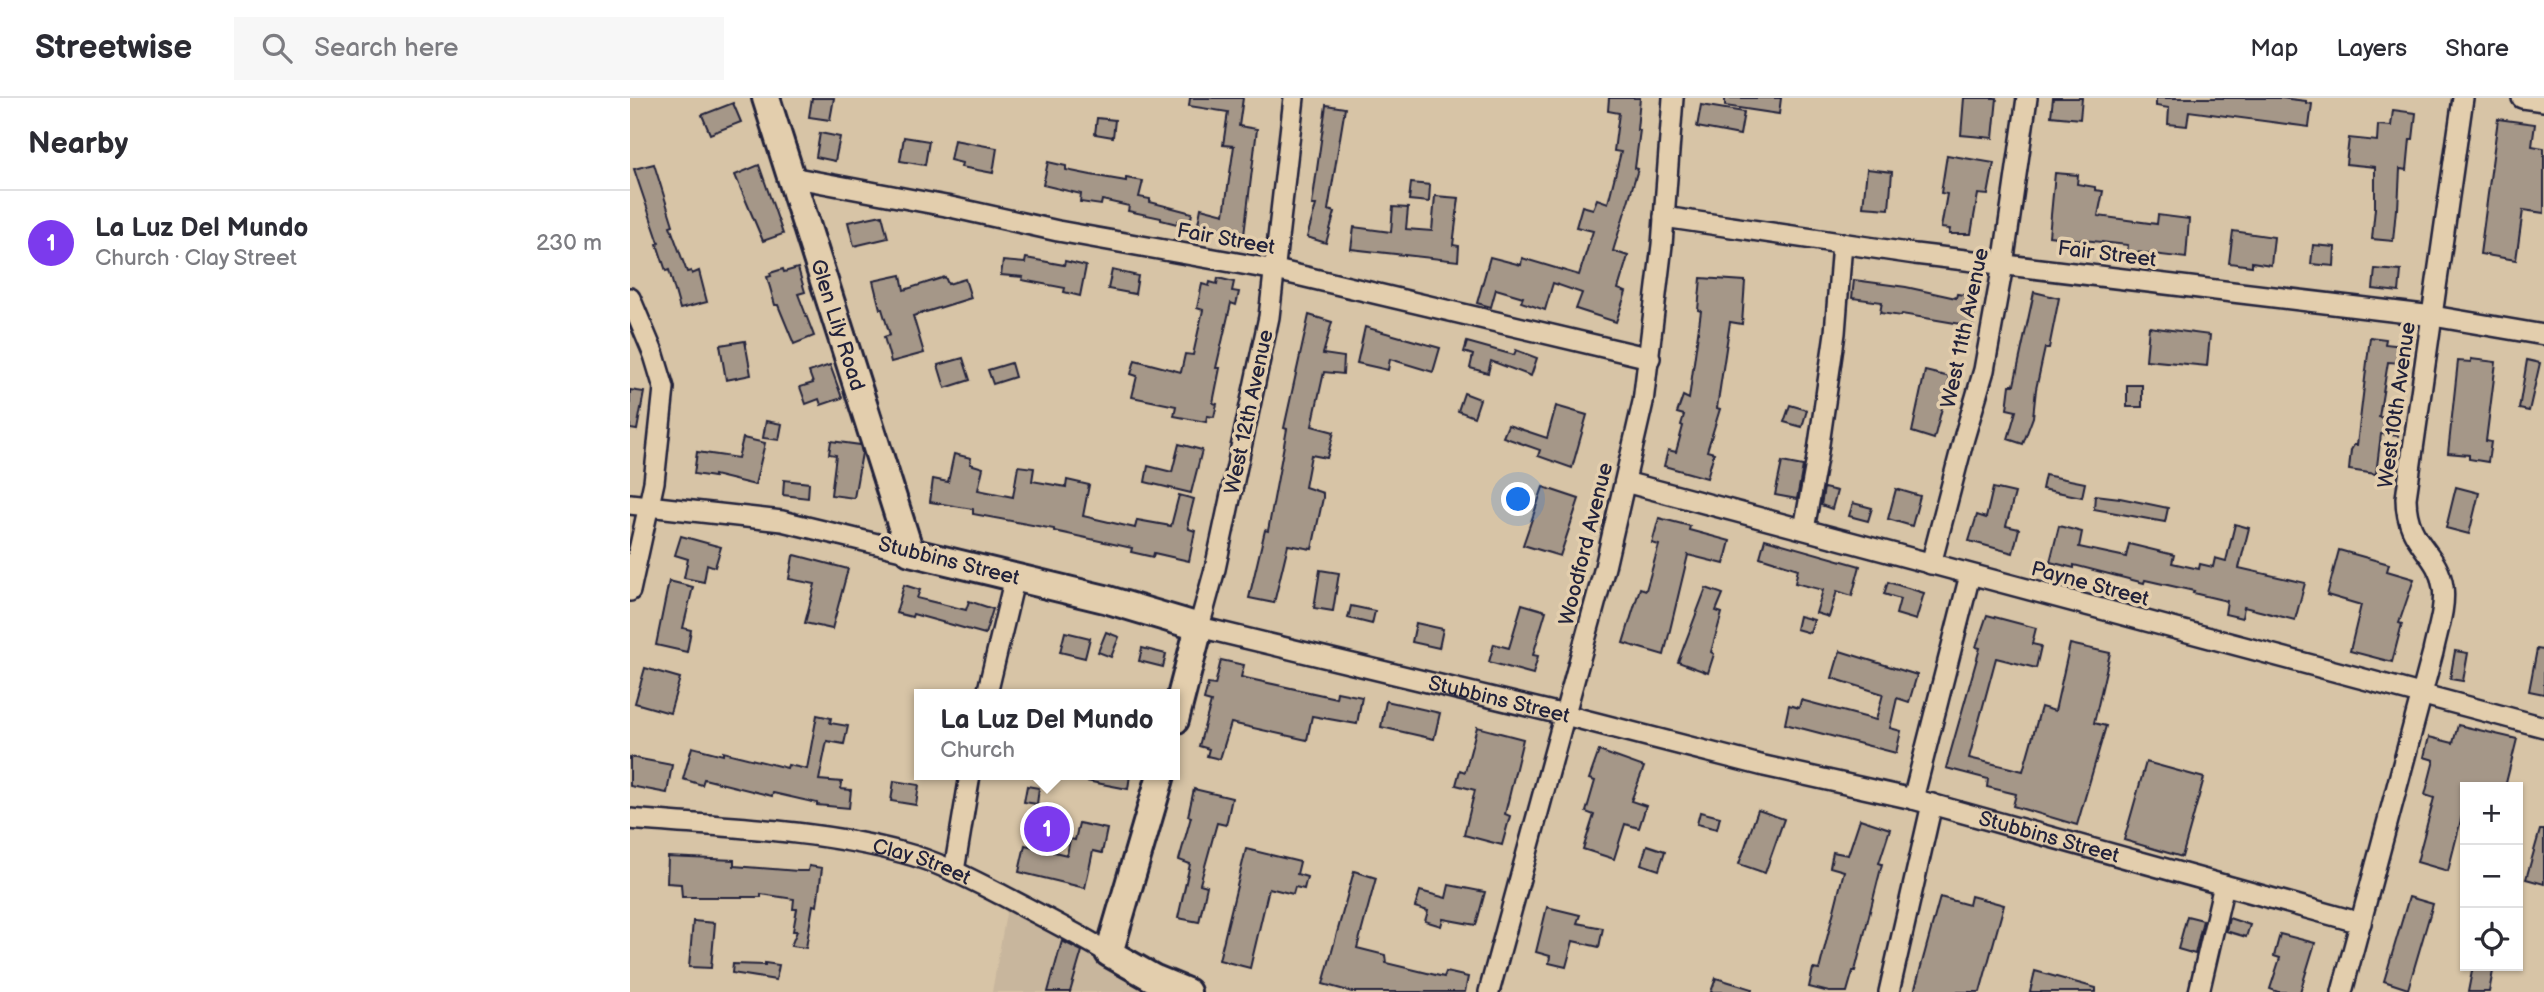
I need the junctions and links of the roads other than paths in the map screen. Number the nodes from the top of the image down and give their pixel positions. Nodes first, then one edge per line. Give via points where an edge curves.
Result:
1 (766, 98) edge
2 (1294, 98) edge
3 (1674, 98) edge
4 (2027, 98) edge
5 (2463, 98) edge
6 (2522, 98) edge
7 (2544, 101) edge
8 (790, 177) junction
9 (1664, 217) junction
10 (1842, 243) junction
11 (2003, 265) junction
12 (1276, 270) junction
13 (630, 298) edge
14 (2433, 316) junction
15 (2544, 335) edge
16 (1650, 358) junction
17 (1625, 482) junction
18 (639, 505) edge
19 (1804, 529) junction
20 (910, 552) junction
21 (1931, 564) junction
22 (1970, 575) junction
23 (1015, 577) junction
24 (630, 591) edge
25 (1199, 627) junction
26 (988, 689) edge
27 (2421, 694) junction
28 (1180, 701) edge
29 (1565, 715) junction
30 (2544, 727) edge
31 (969, 780) edge
32 (1159, 780) edge
33 (1922, 801) junction
34 (630, 819) edge
35 (954, 871) junction
36 (2224, 886) junction
37 (2361, 923) junction
38 (1109, 953) junction
39 (1187, 992) edge
40 (1489, 992) edge
41 (1889, 992) edge
42 (2199, 992) edge
43 (2342, 992) edge

1 - 8 street, Glen Lily Road
2 - 12 street, West 12th Avenue
3 - 9 street, Woodford Avenue
4 - 11 street, West 11th Avenue
5 - 14 street, West 10th Avenue
6 - 7 street
8 - 12 street, Fair Street
8 - 20 street, Glen Lily Road
9 - 10 street, Fair Street
9 - 16 street, Woodford Avenue
10 - 11 street, Fair Street
10 - 19 street via 1835,334
11 - 14 street, Fair Street
11 - 21 street, West 11th Avenue via 1984,370
12 - 16 street, Fair Street
12 - 25 street, West 12th Avenue via 1250,413
13 - 18 street via 664,388 653,482
14 - 15 street, Fair Street
14 - 27 street, West 10th Avenue via 2406,498 2409,528 2437,569 2443,588
16 - 17 street, Woodford Avenue
17 - 19 street, Payne Street
17 - 29 street, Woodford Avenue
18 - 20 street, Stubbins Street via 782,521
18 - 24 street
19 - 21 street, Payne Street
20 - 23 street, Stubbins Street
21 - 22 street, Payne Street
22 - 27 street, Payne Street
22 - 33 street
23 - 25 street, Stubbins Street
23 - 26 street
25 - 28 street, West 12th Avenue
25 - 29 street, Stubbins Street
27 - 30 street, Payne Street
27 - 37 street, West 10th Avenue
29 - 33 street, Stubbins Street
29 - 40 street, Woodford Avenue
31 - 35 street
32 - 38 street
33 - 36 street, Stubbins Street
33 - 41 street
34 - 35 street, Clay Street via 848,840 905,853
35 - 38 street, Clay Street
36 - 37 street, Stubbins Street
36 - 42 street
37 - 43 street, West 10th Avenue
38 - 39 street, Clay Street

